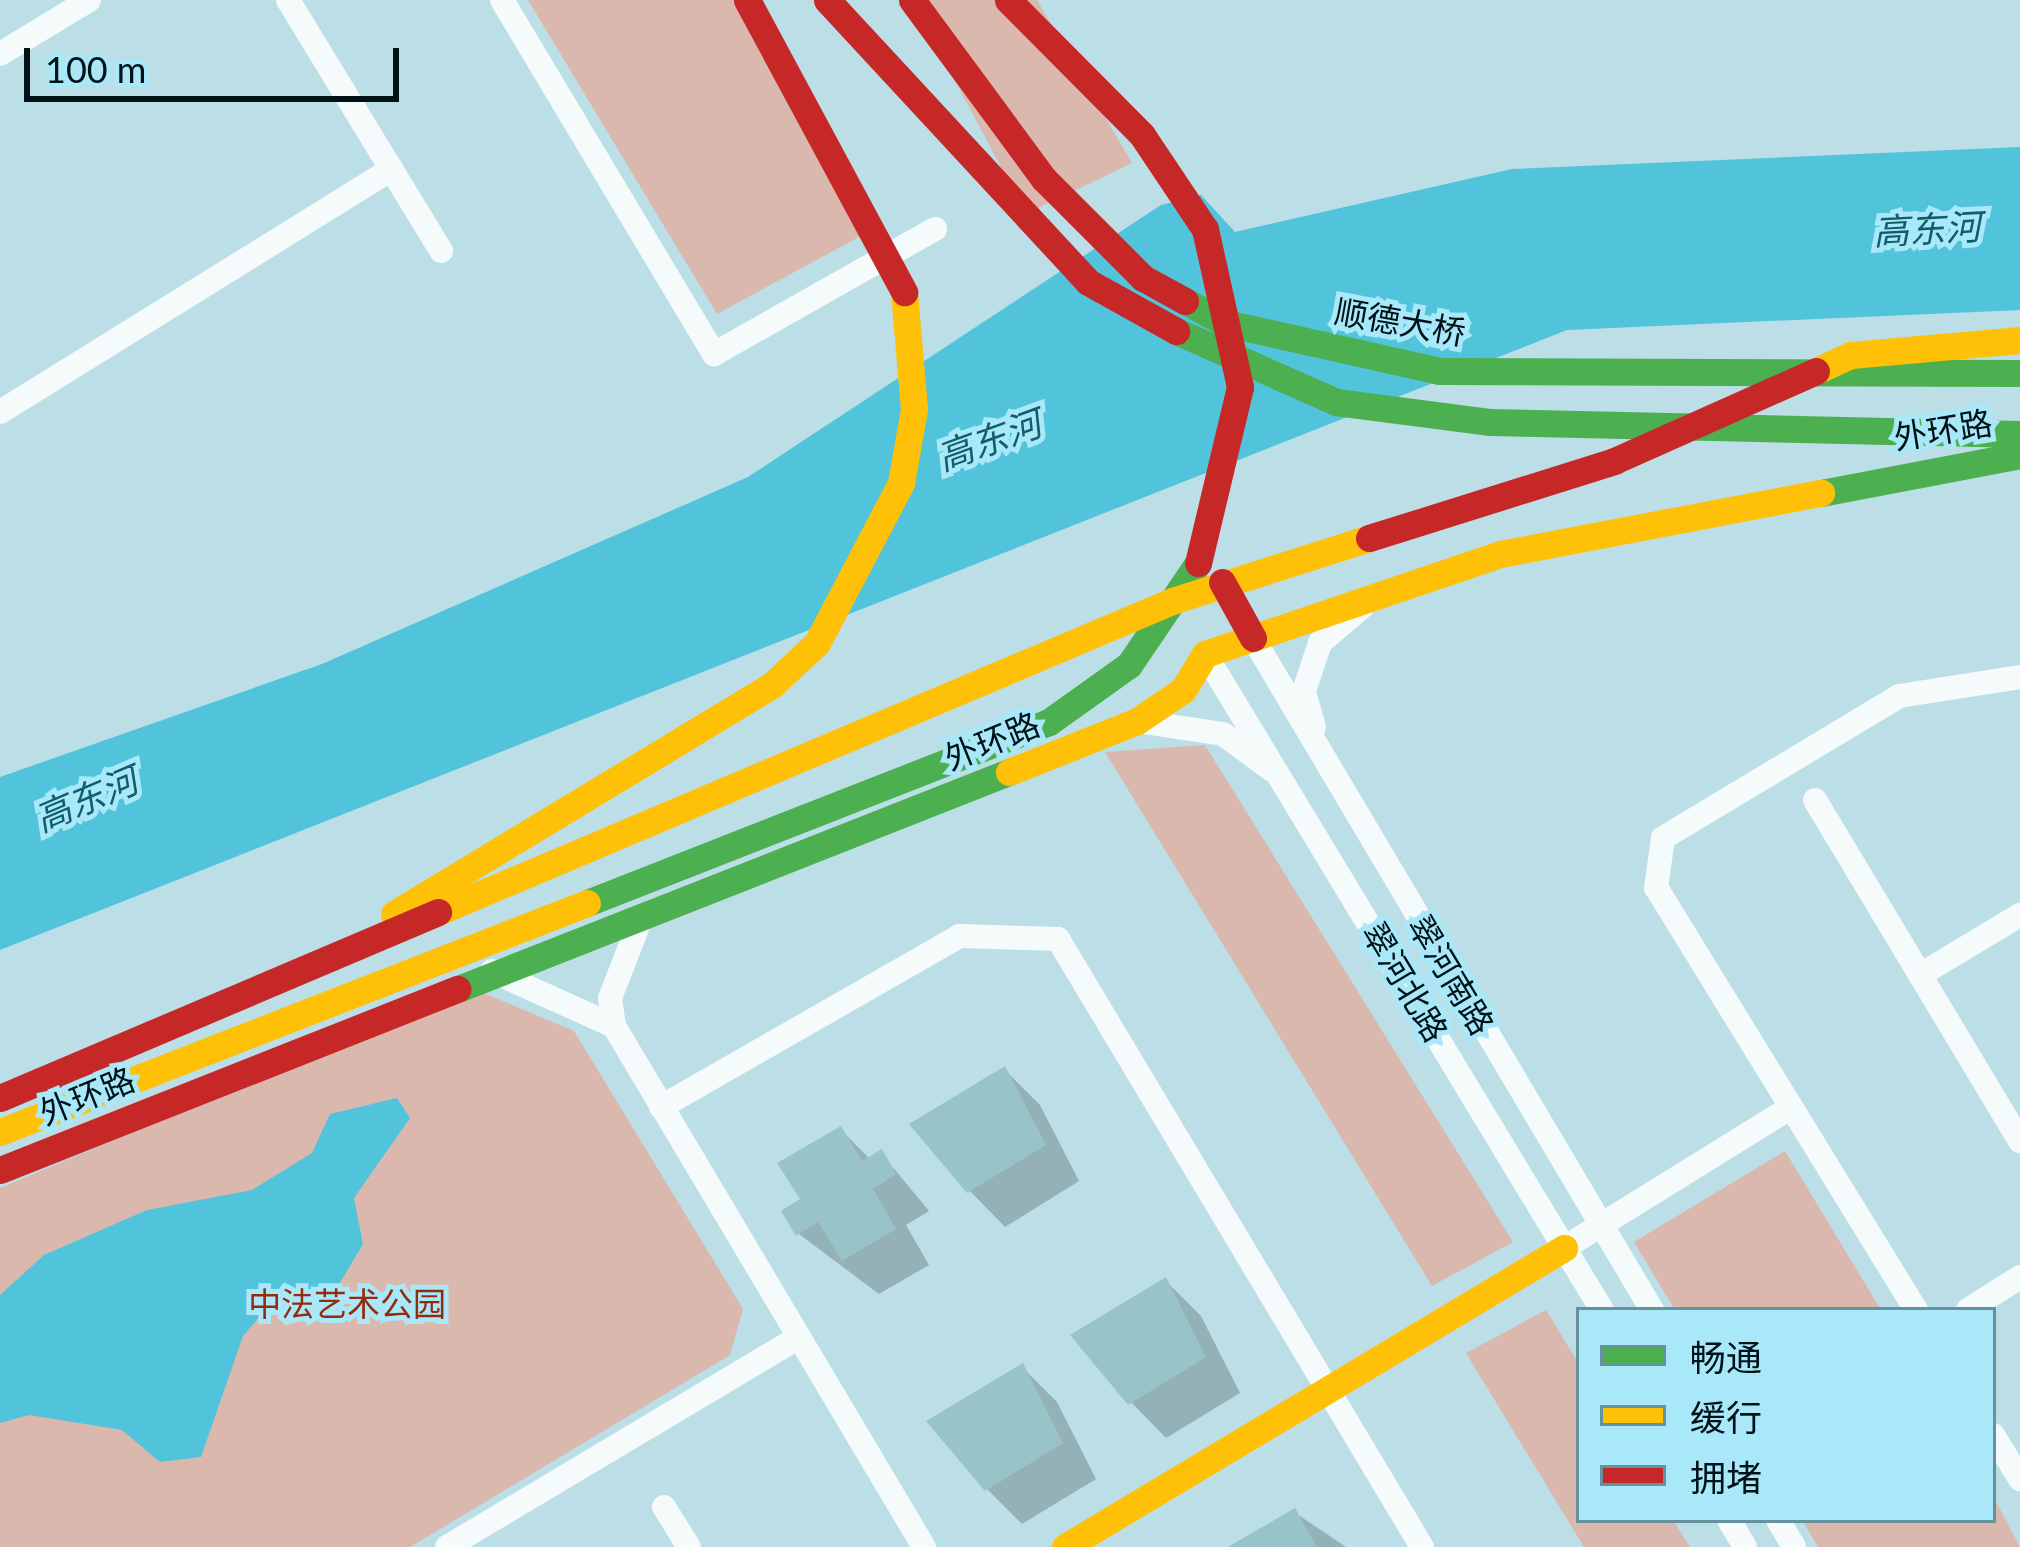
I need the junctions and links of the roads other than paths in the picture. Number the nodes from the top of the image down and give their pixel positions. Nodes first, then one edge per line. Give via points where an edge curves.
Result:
1 (89, 0) edge
2 (288, 0) edge
3 (502, 0) edge
4 (747, 0) edge
5 (827, 0) edge
6 (912, 0) edge
7 (1008, 0) edge
8 (0, 54) edge
9 (392, 170) junction
10 (935, 230) dead end
11 (441, 250) dead end
12 (2020, 340) edge
13 (2020, 373) edge
14 (0, 412) edge
15 (2020, 434) edge
16 (2020, 455) edge
17 (1222, 582) junction
18 (1374, 597) junction
19 (1172, 601) junction
20 (1253, 638) junction
21 (1205, 654) junction
22 (2020, 676) edge
23 (1137, 721) junction
24 (1322, 759) junction
25 (1283, 778) junction
26 (1815, 800) dead end
27 (645, 912) junction
28 (2020, 915) edge
29 (336, 955) junction
30 (490, 970) junction
31 (1920, 975) junction
32 (614, 1026) junction
33 (0, 1098) edge
34 (661, 1107) junction
35 (1791, 1107) junction
36 (0, 1132) edge
37 (2020, 1141) edge
38 (0, 1170) edge
39 (1600, 1223) junction
40 (1564, 1248) junction
41 (2020, 1276) edge
42 (1600, 1307) edge
43 (1650, 1307) edge
44 (1914, 1307) edge
45 (1973, 1307) edge
46 (799, 1337) junction
47 (1326, 1390) junction
48 (1996, 1440) edge
49 (2020, 1479) edge
50 (664, 1507) dead end
51 (447, 1547) edge
52 (689, 1547) edge
53 (924, 1547) edge
54 (1065, 1547) edge
55 (1422, 1547) edge

1 - 8 street
2 - 9 street
3 - 10 street via 714,354
4 - 29 main road via 904,294 914,409 869,562 817,643 709,728 620,773
5 - 15 main road via 1088,282 1257,376 1336,402 1489,422
6 - 13 main road, 顺德大桥 via 1044,179 1144,278 1225,323 1438,371
7 - 36 main road via 1142,135 1205,229 1230,307 1240,386 1221,493 1192,580 1129,664 1049,722 96,1087
9 - 11 street
9 - 14 street
12 - 17 main road, 外环路 via 1851,355 1614,461
16 - 18 main road, 外环路 via 1500,554
17 - 19 main road, 外环路
17 - 20 main road
18 - 20 main road, 外环路
18 - 24 street via 1320,643 1304,691
19 - 21 main road
19 - 29 main road, 外环路
20 - 21 main road, 外环路
20 - 24 street, 翠河南路
21 - 23 main road, 外环路 via 1183,690
21 - 25 street, 翠河北路
22 - 35 street via 1899,696 1663,838 1655,888
23 - 25 street via 1223,734
23 - 27 main road, 外环路
24 - 39 street, 翠河南路
25 - 40 street, 翠河北路
26 - 31 street
27 - 30 main road, 外环路
27 - 32 street via 610,998
28 - 31 street
29 - 33 main road, 外环路
30 - 32 street
30 - 38 main road, 外环路
31 - 37 street
32 - 34 street
34 - 46 street
34 - 47 street via 959,935 1058,939
35 - 39 street
35 - 44 street
39 - 40 street
39 - 43 street, 翠河南路
40 - 42 street, 翠河北路
40 - 47 main road
41 - 45 street
46 - 51 street
46 - 53 street
47 - 54 main road
47 - 55 street
48 - 49 street
50 - 52 street

